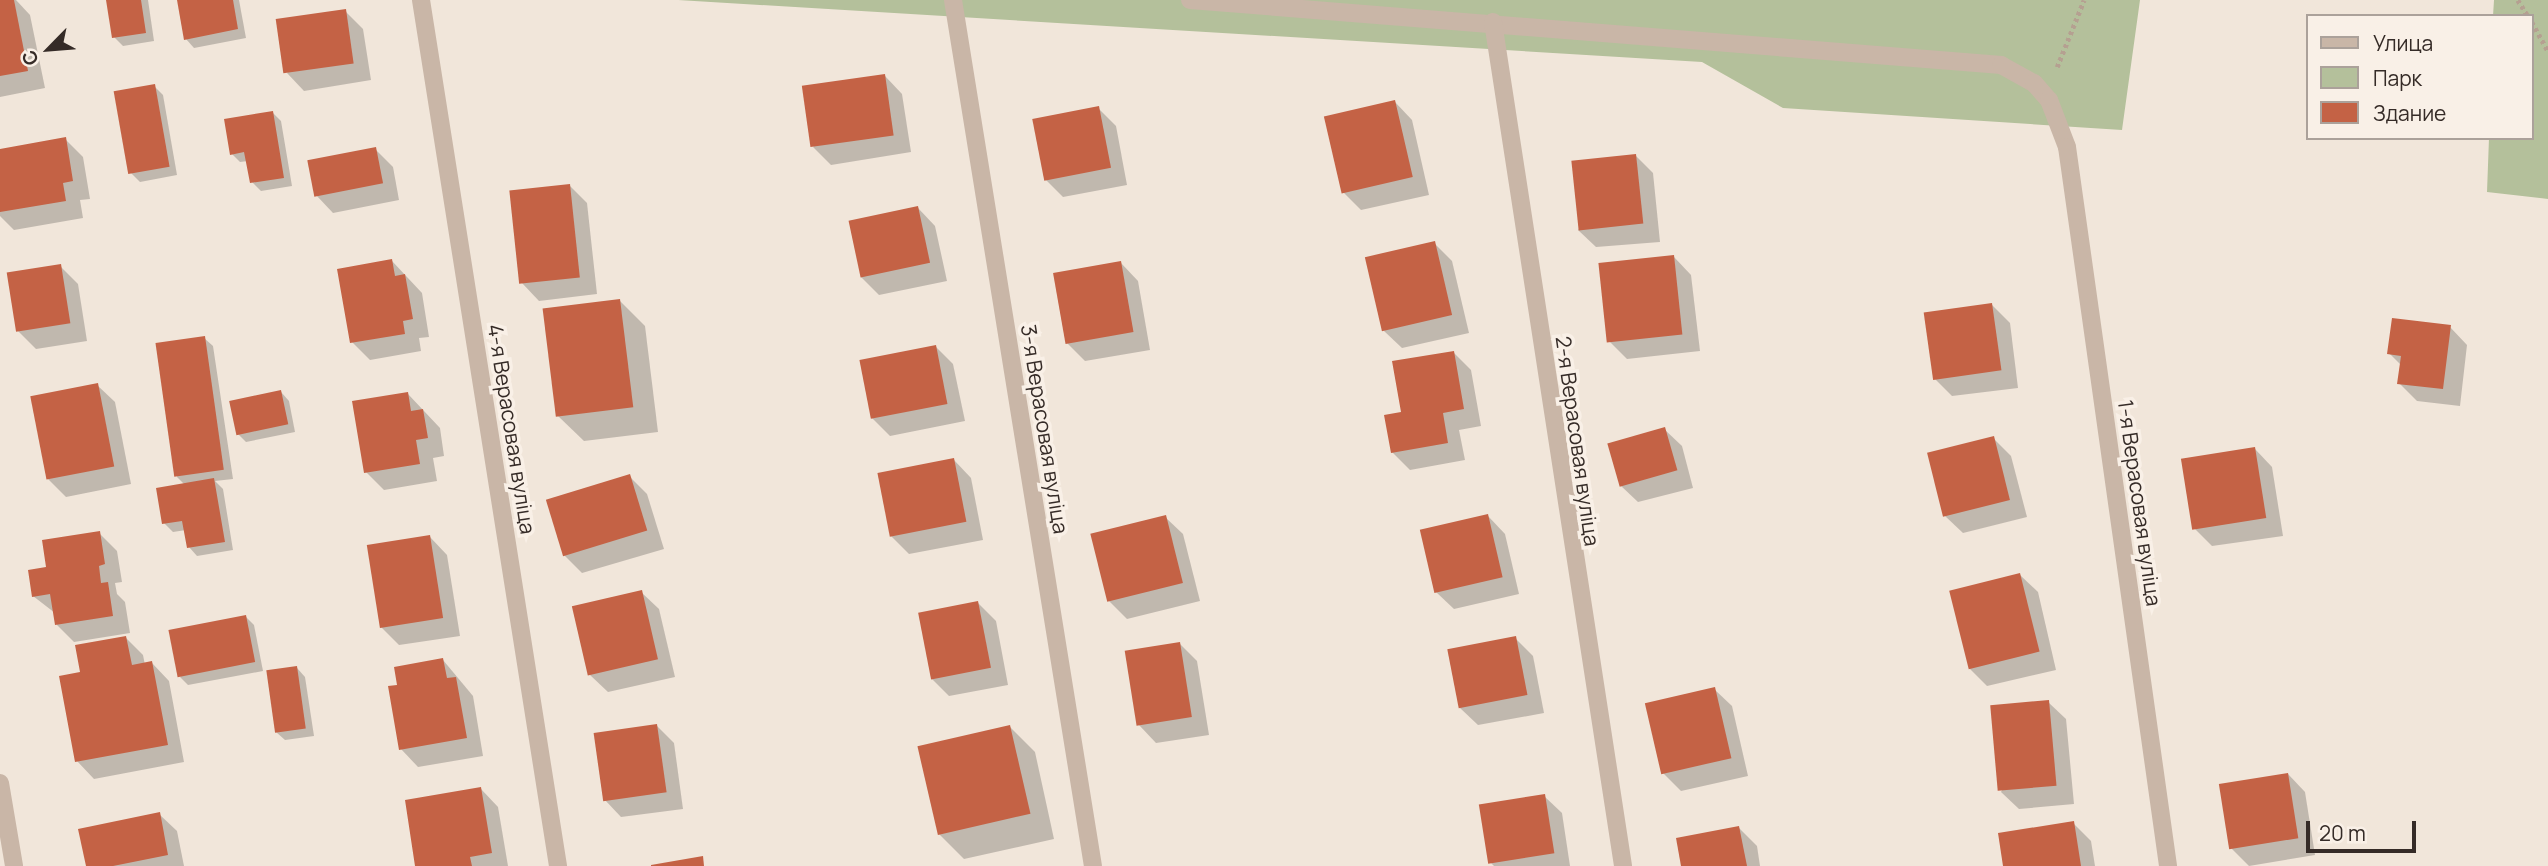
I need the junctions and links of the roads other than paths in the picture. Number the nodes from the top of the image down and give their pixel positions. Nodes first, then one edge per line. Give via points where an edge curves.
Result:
1 (421, 0) edge
2 (953, 0) edge
3 (1190, 0) edge
4 (1493, 22) junction
5 (0, 783) edge
6 (14, 866) edge
7 (558, 866) edge
8 (1093, 866) edge
9 (1623, 866) edge
10 (2168, 866) edge

1 - 7 street, 4-я Верасовая вуліца
2 - 8 street, 3-я Верасовая вуліца
3 - 4 street
4 - 9 street, 2-я Верасовая вуліца
4 - 10 street, 1-я Верасовая вуліца via 2001,65 2042,91 2061,122 2067,147
5 - 6 street

